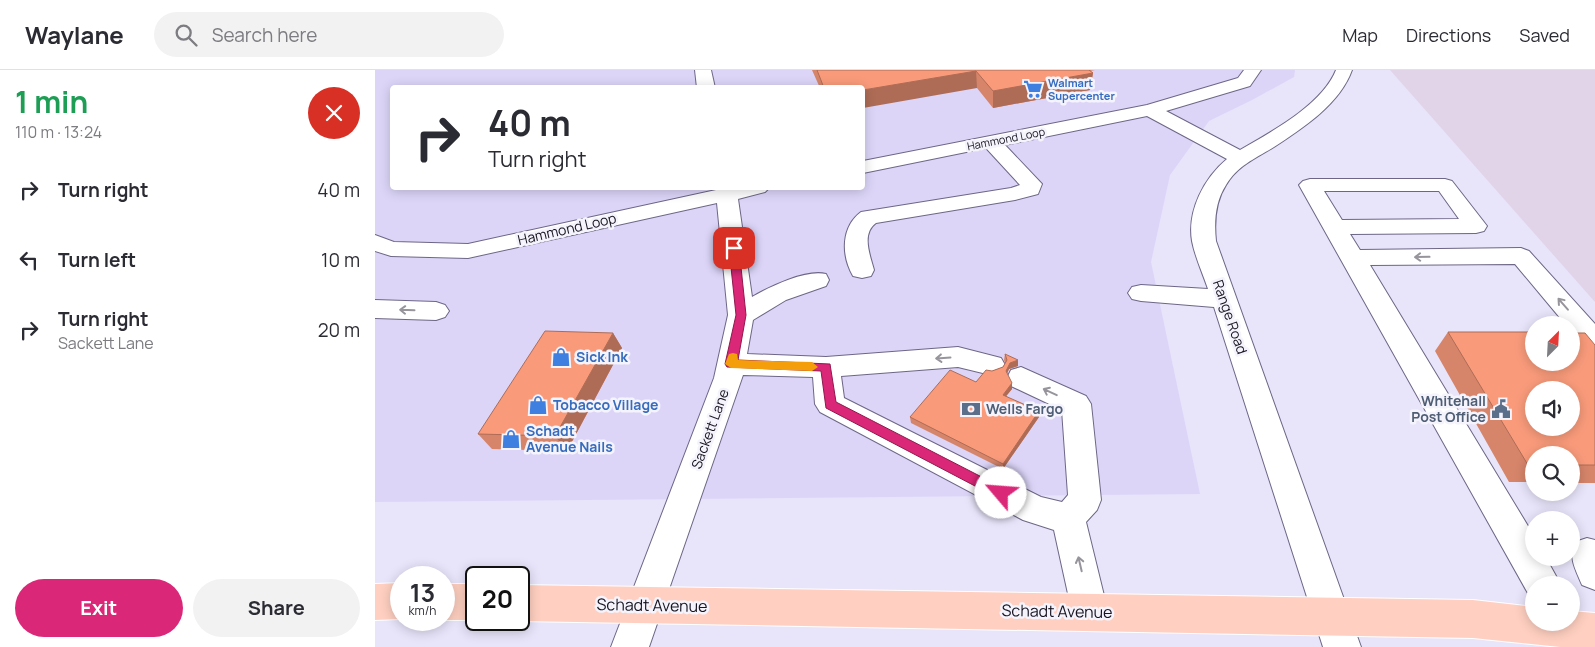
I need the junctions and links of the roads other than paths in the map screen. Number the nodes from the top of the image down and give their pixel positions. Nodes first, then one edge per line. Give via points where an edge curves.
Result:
1 (703, 70) edge
2 (1253, 70) edge
3 (1344, 70) edge
4 (706, 85) edge
5 (1150, 110) junction
6 (991, 142) junction
7 (1241, 158) junction
8 (865, 167) edge
9 (727, 191) edge
10 (1335, 228) junction
11 (375, 242) edge
12 (1353, 258) junction
13 (862, 270) dead end
14 (817, 280) dead end
15 (1141, 293) dead end
16 (1224, 299) junction
17 (375, 309) edge
18 (436, 311) dead end
19 (741, 315) junction
20 (1595, 341) edge
21 (731, 364) junction
22 (991, 364) dead end
23 (826, 367) junction
24 (1021, 378) dead end
25 (1068, 518) junction
26 (1595, 556) edge
27 (1595, 573) edge
28 (1538, 576) edge
29 (390, 601) edge
30 (375, 602) edge
31 (530, 603) edge
32 (646, 604) junction
33 (1090, 612) junction
34 (1336, 631) edge
35 (1577, 633) edge
36 (630, 647) edge

1 - 4 street
2 - 5 street, Hammond Loop via 1244,82
3 - 7 street, Range Road via 1330,95 1274,138
5 - 6 street, Hammond Loop
5 - 7 street
6 - 8 street, Hammond Loop
6 - 13 street via 1031,184 1030,189 869,217 861,221 855,233
7 - 16 street, Range Road via 1214,185 1205,204 1202,222 1204,241
9 - 11 street, Hammond Loop via 468,251 391,249
9 - 19 street, Sackett Lane
10 - 10 street via 1310,185 1445,185 1476,226
10 - 12 street
20 -> 12 street via 1521,256
12 - 28 street
14 - 19 street via 777,294
15 - 16 street
16 - 34 street, Range Road
18 -> 17 street
19 - 21 street, Sackett Lane
21 - 23 street
21 - 32 street, Sackett Lane
22 -> 23 street via 958,357
23 - 25 street via 830,404 1035,510
25 -> 24 street via 1085,500 1076,404
33 -> 25 street
26 - 27 street via 1587,554
29 - 30 main road
31 - 32 main road, Schadt Avenue
32 - 33 main road, Schadt Avenue
32 - 36 street, Sackett Lane
33 - 34 main road, Schadt Avenue
34 - 35 main road, Schadt Avenue via 1473,619

